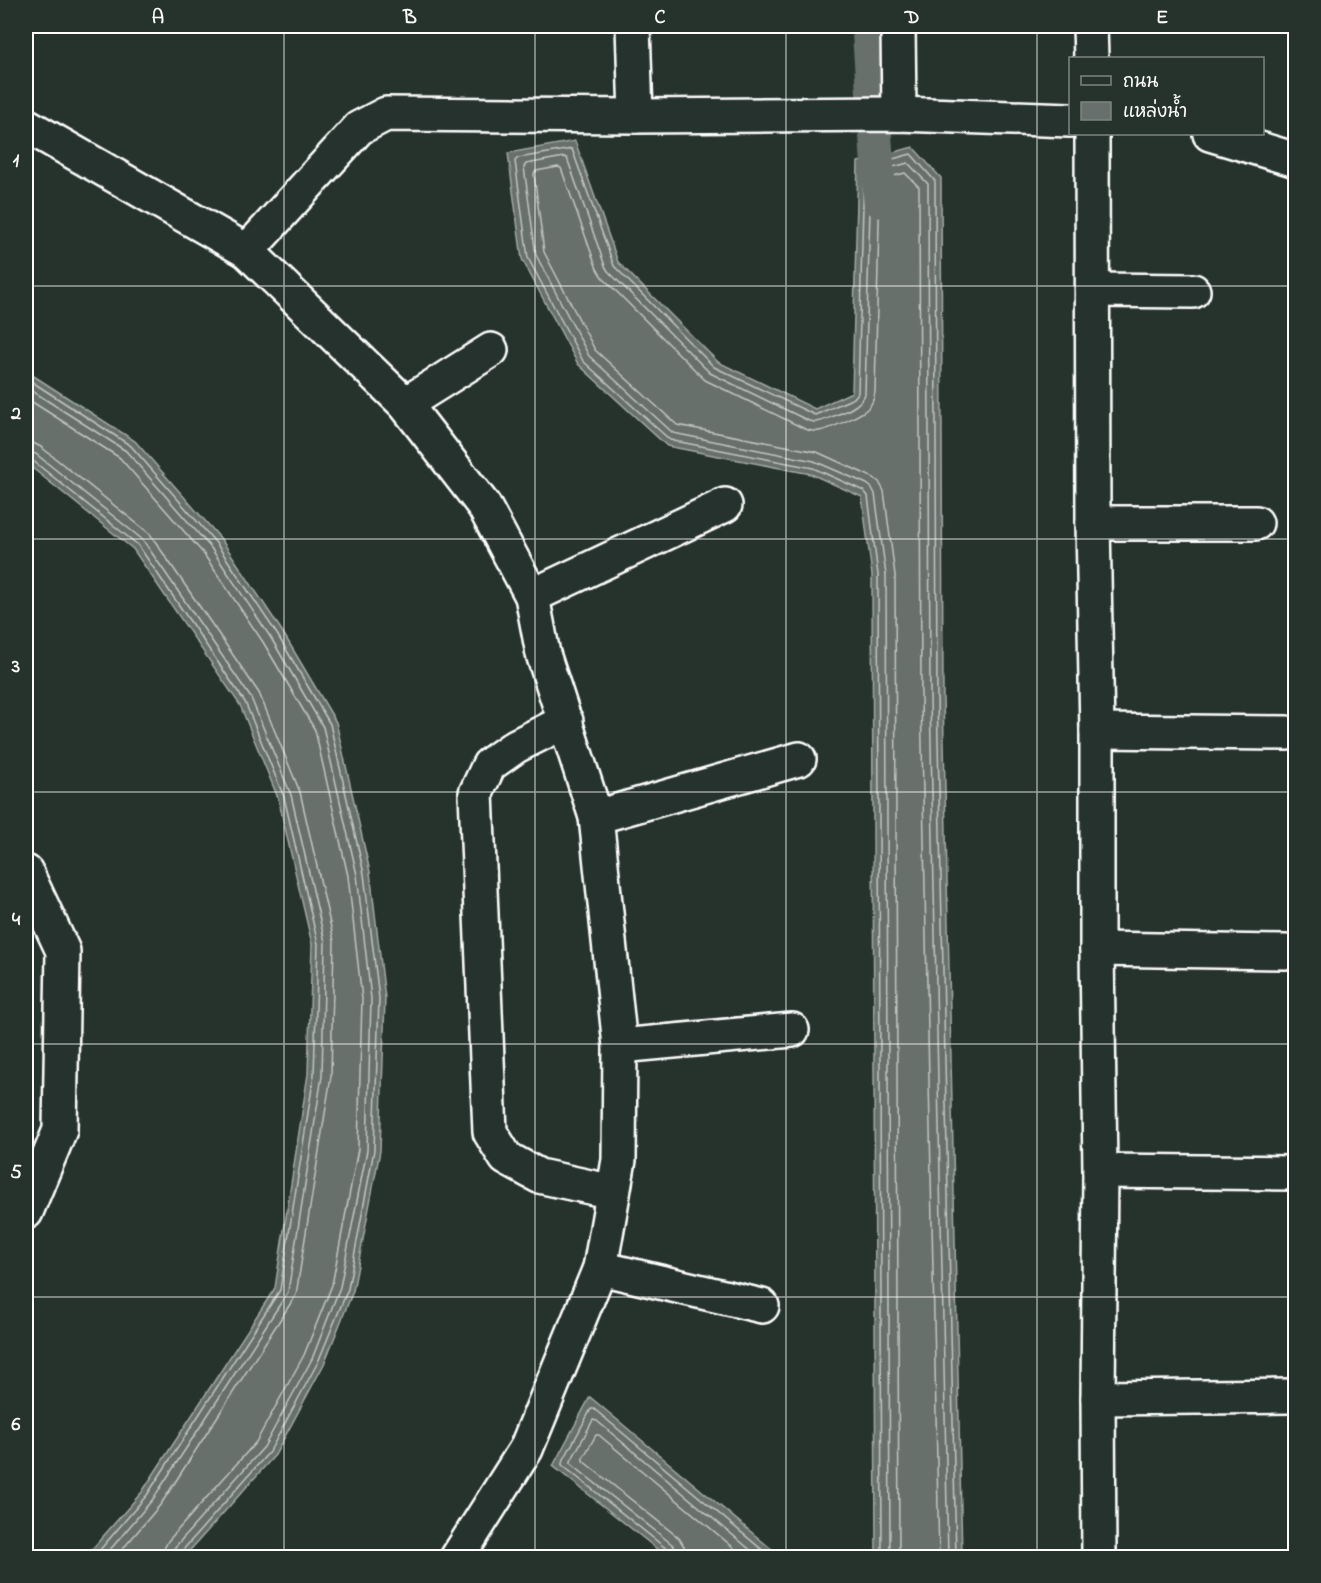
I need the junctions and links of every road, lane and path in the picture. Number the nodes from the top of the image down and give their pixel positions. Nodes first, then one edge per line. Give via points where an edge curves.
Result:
1 (633, 26) edge
2 (898, 26) edge
3 (1090, 26) edge
4 (1091, 57) edge
5 (899, 114) junction
6 (636, 116) junction
7 (1069, 120) edge
8 (26, 125) edge
9 (1092, 135) edge
10 (1213, 135) edge
11 (1296, 160) edge
12 (247, 251) junction
13 (1093, 290) junction
14 (1193, 291) dead end
15 (492, 350) dead end
16 (405, 404) junction
17 (724, 505) dead end
18 (1093, 523) junction
19 (1256, 523) dead end
20 (532, 596) junction
21 (566, 721) junction
22 (1097, 731) junction
23 (1287, 732) dead end
24 (799, 759) dead end
25 (596, 817) junction
26 (26, 872) edge
27 (1097, 949) junction
28 (1286, 952) dead end
29 (792, 1030) dead end
30 (620, 1046) junction
31 (1100, 1171) junction
32 (1296, 1173) edge
33 (613, 1192) junction
34 (26, 1212) edge
35 (600, 1268) junction
36 (762, 1305) dead end
37 (1296, 1396) edge
38 (1098, 1398) junction
39 (457, 1557) edge
40 (1099, 1557) edge

1 - 6 street
2 - 5 street
3 - 4 street
5 - 6 street
5 - 7 street
6 - 12 street via 387,114 359,128
8 - 12 street
9 - 13 street
10 - 11 street
12 - 16 street
13 - 14 street
13 - 18 street
15 - 16 street
16 - 20 street via 484,506
17 - 20 street
18 - 19 street
18 - 22 street
20 - 21 street via 543,654
21 - 25 street
21 - 33 street via 516,746 489,765 476,793 490,1132 506,1158 539,1176
22 - 23 street
22 - 27 street
24 - 25 street
25 - 30 street
26 - 34 street via 63,951 60,1130
27 - 28 street
27 - 31 street
29 - 30 street
30 - 33 street via 618,1160
31 - 32 street
31 - 38 street
33 - 35 street
35 - 36 street
35 - 39 street via 526,1449
37 - 38 street
38 - 40 street

